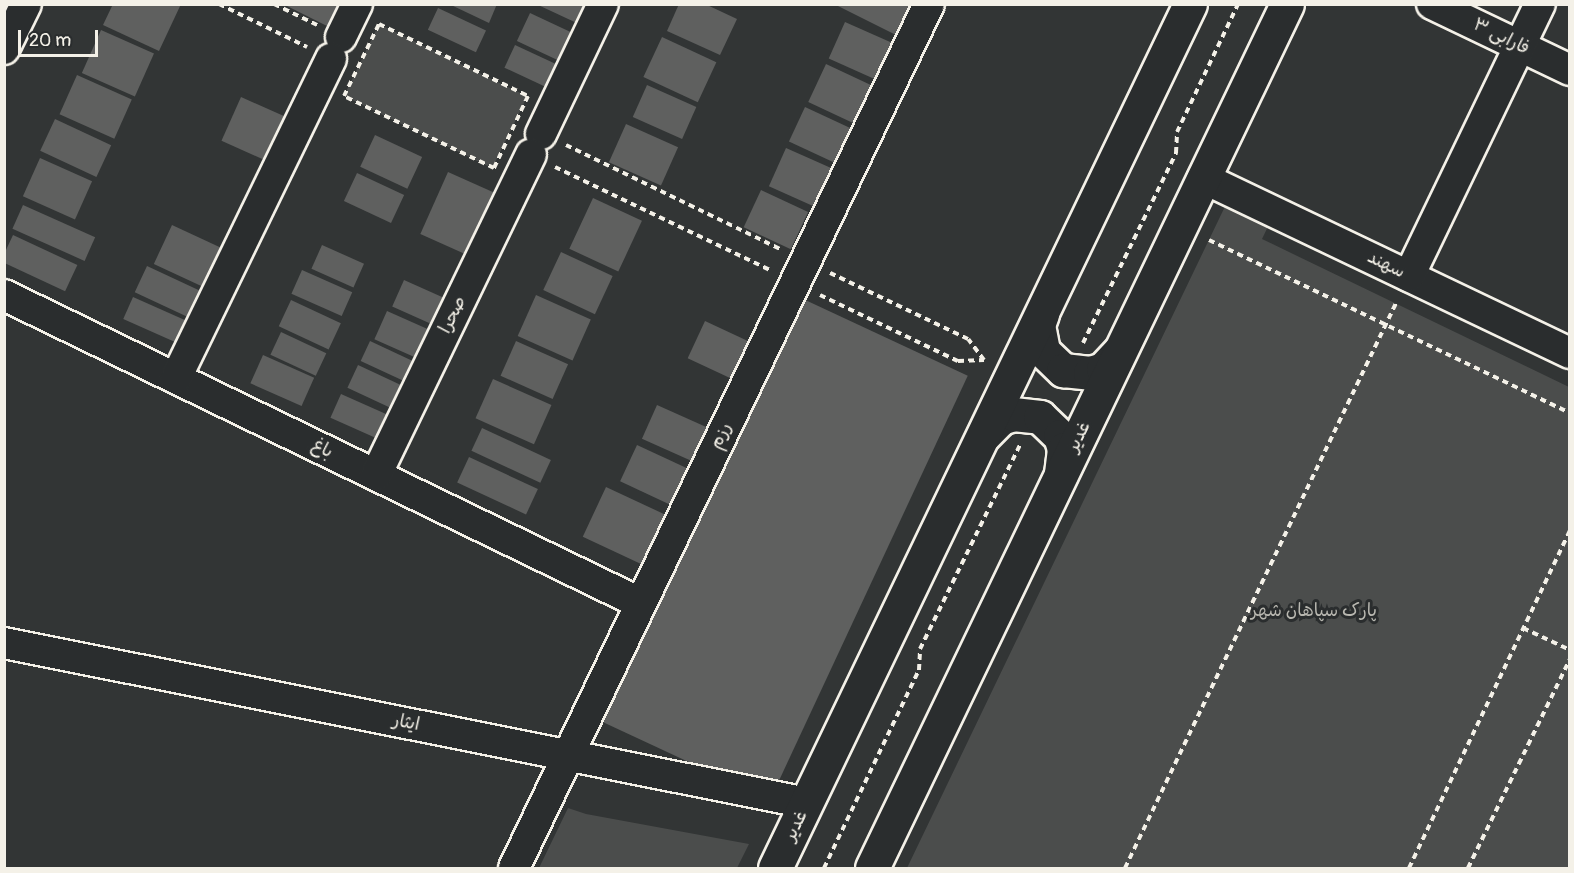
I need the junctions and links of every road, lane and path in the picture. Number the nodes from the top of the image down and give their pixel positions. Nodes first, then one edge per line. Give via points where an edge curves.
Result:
1 (26, 4) edge
2 (219, 4) edge
3 (357, 4) edge
4 (603, 4) edge
5 (929, 4) edge
6 (1190, 4) edge
7 (1287, 4) edge
8 (1432, 4) edge
9 (1540, 4) edge
10 (1520, 46) junction
11 (346, 48) junction
12 (4, 49) edge
13 (1569, 70) edge
14 (536, 144) junction
15 (1203, 178) junction
16 (1209, 240) dead end
17 (800, 272) junction
18 (1409, 276) junction
19 (4, 295) edge
20 (1042, 312) junction
21 (1386, 325) junction
22 (1121, 349) junction
23 (1569, 353) edge
24 (176, 378) junction
25 (1569, 413) edge
26 (982, 438) junction
27 (376, 475) junction
28 (1061, 475) junction
29 (1569, 530) edge
30 (640, 603) junction
31 (1523, 628) junction
32 (4, 643) edge
33 (1569, 650) edge
34 (1569, 659) edge
35 (568, 756) junction
36 (807, 803) junction
37 (514, 868) edge
38 (775, 868) edge
39 (872, 868) edge
40 (1125, 868) edge
41 (1409, 868) edge
42 (1468, 868) edge

1 - 12 street
2 - 11 path
3 - 11 street
4 - 14 street, صحرا
5 - 17 street, رزم
6 - 20 main road, غدیر
7 - 15 main road, غدیر
8 - 10 street, فارابی ۳
9 - 10 street
10 - 13 street, فارابی ۳
10 - 18 street
11 - 14 path via 378,24 528,96 516,122
11 - 14 path via 356,71 344,96 494,168 506,143
11 - 24 street
14 - 17 path
14 - 17 path
14 - 27 street, صحرا
15 - 18 street, سهند
15 - 22 main road, غدیر
16 - 21 path
17 - 17 path via 957,361 984,360 968,339
17 - 30 street, رزم
18 - 21 path
18 - 23 street, سهند
19 - 24 street, باغ
20 - 22 main road via 1038,325 1043,351 1063,370 1090,373 1114,360
20 - 26 main road, غدیر
21 - 25 path
21 - 40 path
22 - 28 main road, غدیر
24 - 27 street, باغ
26 - 28 main road via 1007,416 1027,413 1040,417 1052,425 1062,442 1065,462
26 - 36 main road, غدیر
27 - 30 street, باغ
28 - 39 main road, غدیر
29 - 31 path
30 - 35 street, رزم
31 - 33 path
31 - 41 path
32 - 35 street, ایثار
34 - 42 path
35 - 36 street, ایثار
35 - 37 street, رزم
36 - 38 main road, غدیر

